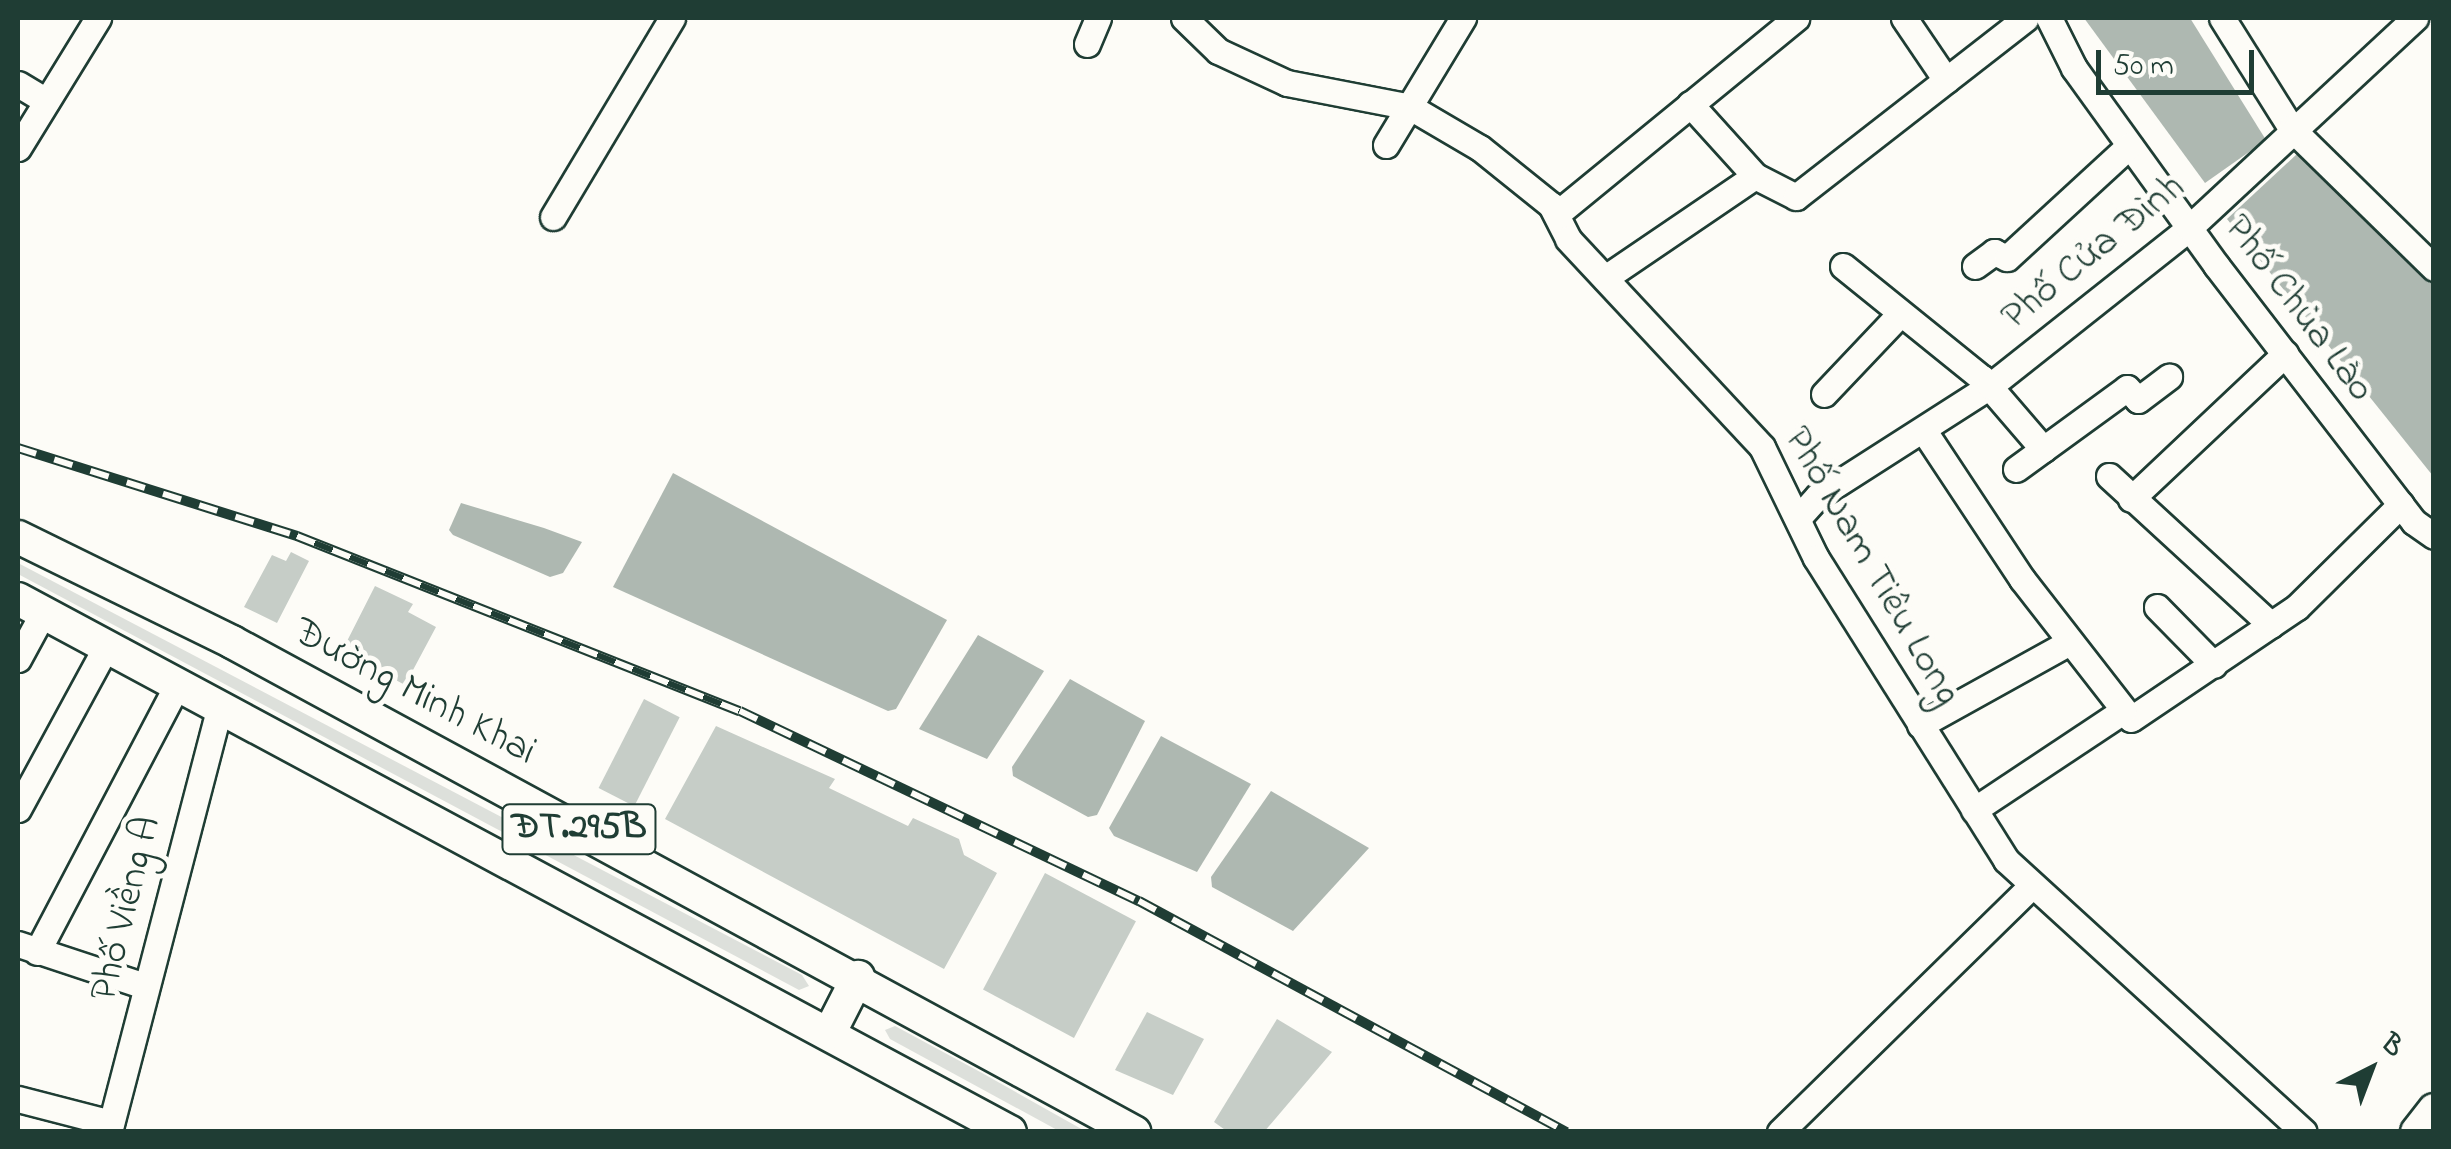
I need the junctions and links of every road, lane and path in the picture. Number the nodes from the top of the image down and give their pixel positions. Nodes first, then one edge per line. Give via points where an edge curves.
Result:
1 (98, 18) edge
2 (672, 18) edge
3 (1098, 18) edge
4 (1184, 18) edge
5 (1463, 18) edge
6 (1796, 18) edge
7 (1904, 18) edge
8 (2026, 18) edge
9 (2049, 18) edge
10 (2222, 18) edge
11 (2415, 18) edge
12 (1087, 44) dead end
13 (1946, 80) junction
14 (18, 84) edge
15 (46, 101) junction
16 (1690, 104) junction
17 (1410, 107) junction
18 (2291, 128) junction
19 (1386, 145) dead end
20 (2130, 146) junction
21 (18, 148) edge
22 (1756, 176) junction
23 (1558, 213) junction
24 (553, 217) dead end
25 (2189, 228) junction
26 (1843, 266) dead end
27 (1975, 266) dead end
28 (2434, 268) edge
29 (1605, 278) junction
30 (1899, 315) junction
31 (2285, 354) junction
32 (2169, 377) dead end
33 (1990, 386) junction
34 (1824, 394) dead end
35 (1924, 431) junction
36 (2043, 449) junction
37 (2016, 469) dead end
38 (2109, 476) dead end
39 (2131, 499) junction
40 (2401, 504) junction
41 (1799, 517) junction
42 (2434, 536) edge
43 (18, 538) edge
44 (30, 606) edge
45 (2157, 607) dead end
46 (2271, 625) junction
47 (2070, 642) junction
48 (107, 645) junction
49 (18, 660) edge
50 (2214, 665) junction
51 (178, 684) junction
52 (220, 705) junction
53 (2123, 711) junction
54 (1920, 725) junction
55 (18, 809) edge
56 (1974, 810) junction
57 (2032, 885) junction
58 (28, 948) edge
59 (858, 977) junction
60 (145, 986) junction
61 (830, 1032) junction
62 (18, 1099) edge
63 (2434, 1110) edge
64 (110, 1127) edge
65 (1010, 1132) edge
66 (1134, 1132) edge
67 (1780, 1132) edge
68 (2304, 1132) edge
69 (2417, 1132) edge

1 - 15 street
2 - 24 street
3 - 12 street
4 - 17 street, Phố Nam Tiêu Long via 1218,51 1286,83
5 - 17 street
6 - 16 street
7 - 13 street
8 - 13 street
9 - 20 street, Phố Chùa Lào via 2074,68
10 - 18 street
11 - 18 street, Phố Cửa Đình
13 - 22 street via 1796,197
14 - 15 street
15 - 21 street
16 - 22 street
16 - 23 street
17 - 19 street
17 - 23 street, Phố Nam Tiêu Long via 1492,156
18 - 25 street, Phố Cửa Đình
18 - 28 street
20 - 25 street, Phố Chùa Lào
20 - 27 street via 2006,258 1994,252
22 - 29 street
23 - 29 street, Phố Nam Tiêu Long via 1568,240
25 - 31 street, Phố Chùa Lào
25 - 33 street, Phố Cửa Đình
26 - 30 street
29 - 41 street, Phố Nam Tiêu Long via 1762,447
30 - 33 street
30 - 34 street
31 - 39 street
31 - 40 street, Phố Chùa Lào
32 - 36 street via 2138,400 2126,388
33 - 35 street, Phố Cửa Đình
33 - 36 street
35 - 41 street, Phố Cửa Đình via 1818,496
35 - 47 street
36 - 37 street
38 - 39 street
39 - 46 street
40 - 42 street, Phố Chùa Lào
40 - 46 street
41 - 54 street, Phố Nam Tiêu Long via 1816,558
43 - 59 main road, Đường Minh Khai / ĐT.295B via 216,634
44 - 48 main road, ĐT.295B
44 - 49 street
45 - 50 street
46 - 50 street
47 - 53 street
47 - 54 street
48 - 51 main road, ĐT.295B
48 - 55 street
50 - 53 street via 2131,719
51 - 52 main road, ĐT.295B
51 - 58 street
52 - 60 street, Phố Viềng A
52 - 61 main road, ĐT.295B
53 - 56 street
54 - 56 street, Phố Nam Tiêu Long
56 - 57 street, Phố Nam Tiêu Long via 2006,860
57 - 67 street
57 - 68 street, Phố Nam Tiêu Long
58 - 60 street
59 - 61 main road
59 - 66 main road, Đường Minh Khai / ĐT.295B
60 - 64 street, Phố Viềng A
61 - 65 main road, ĐT.295B
62 - 64 street
63 - 69 main road

